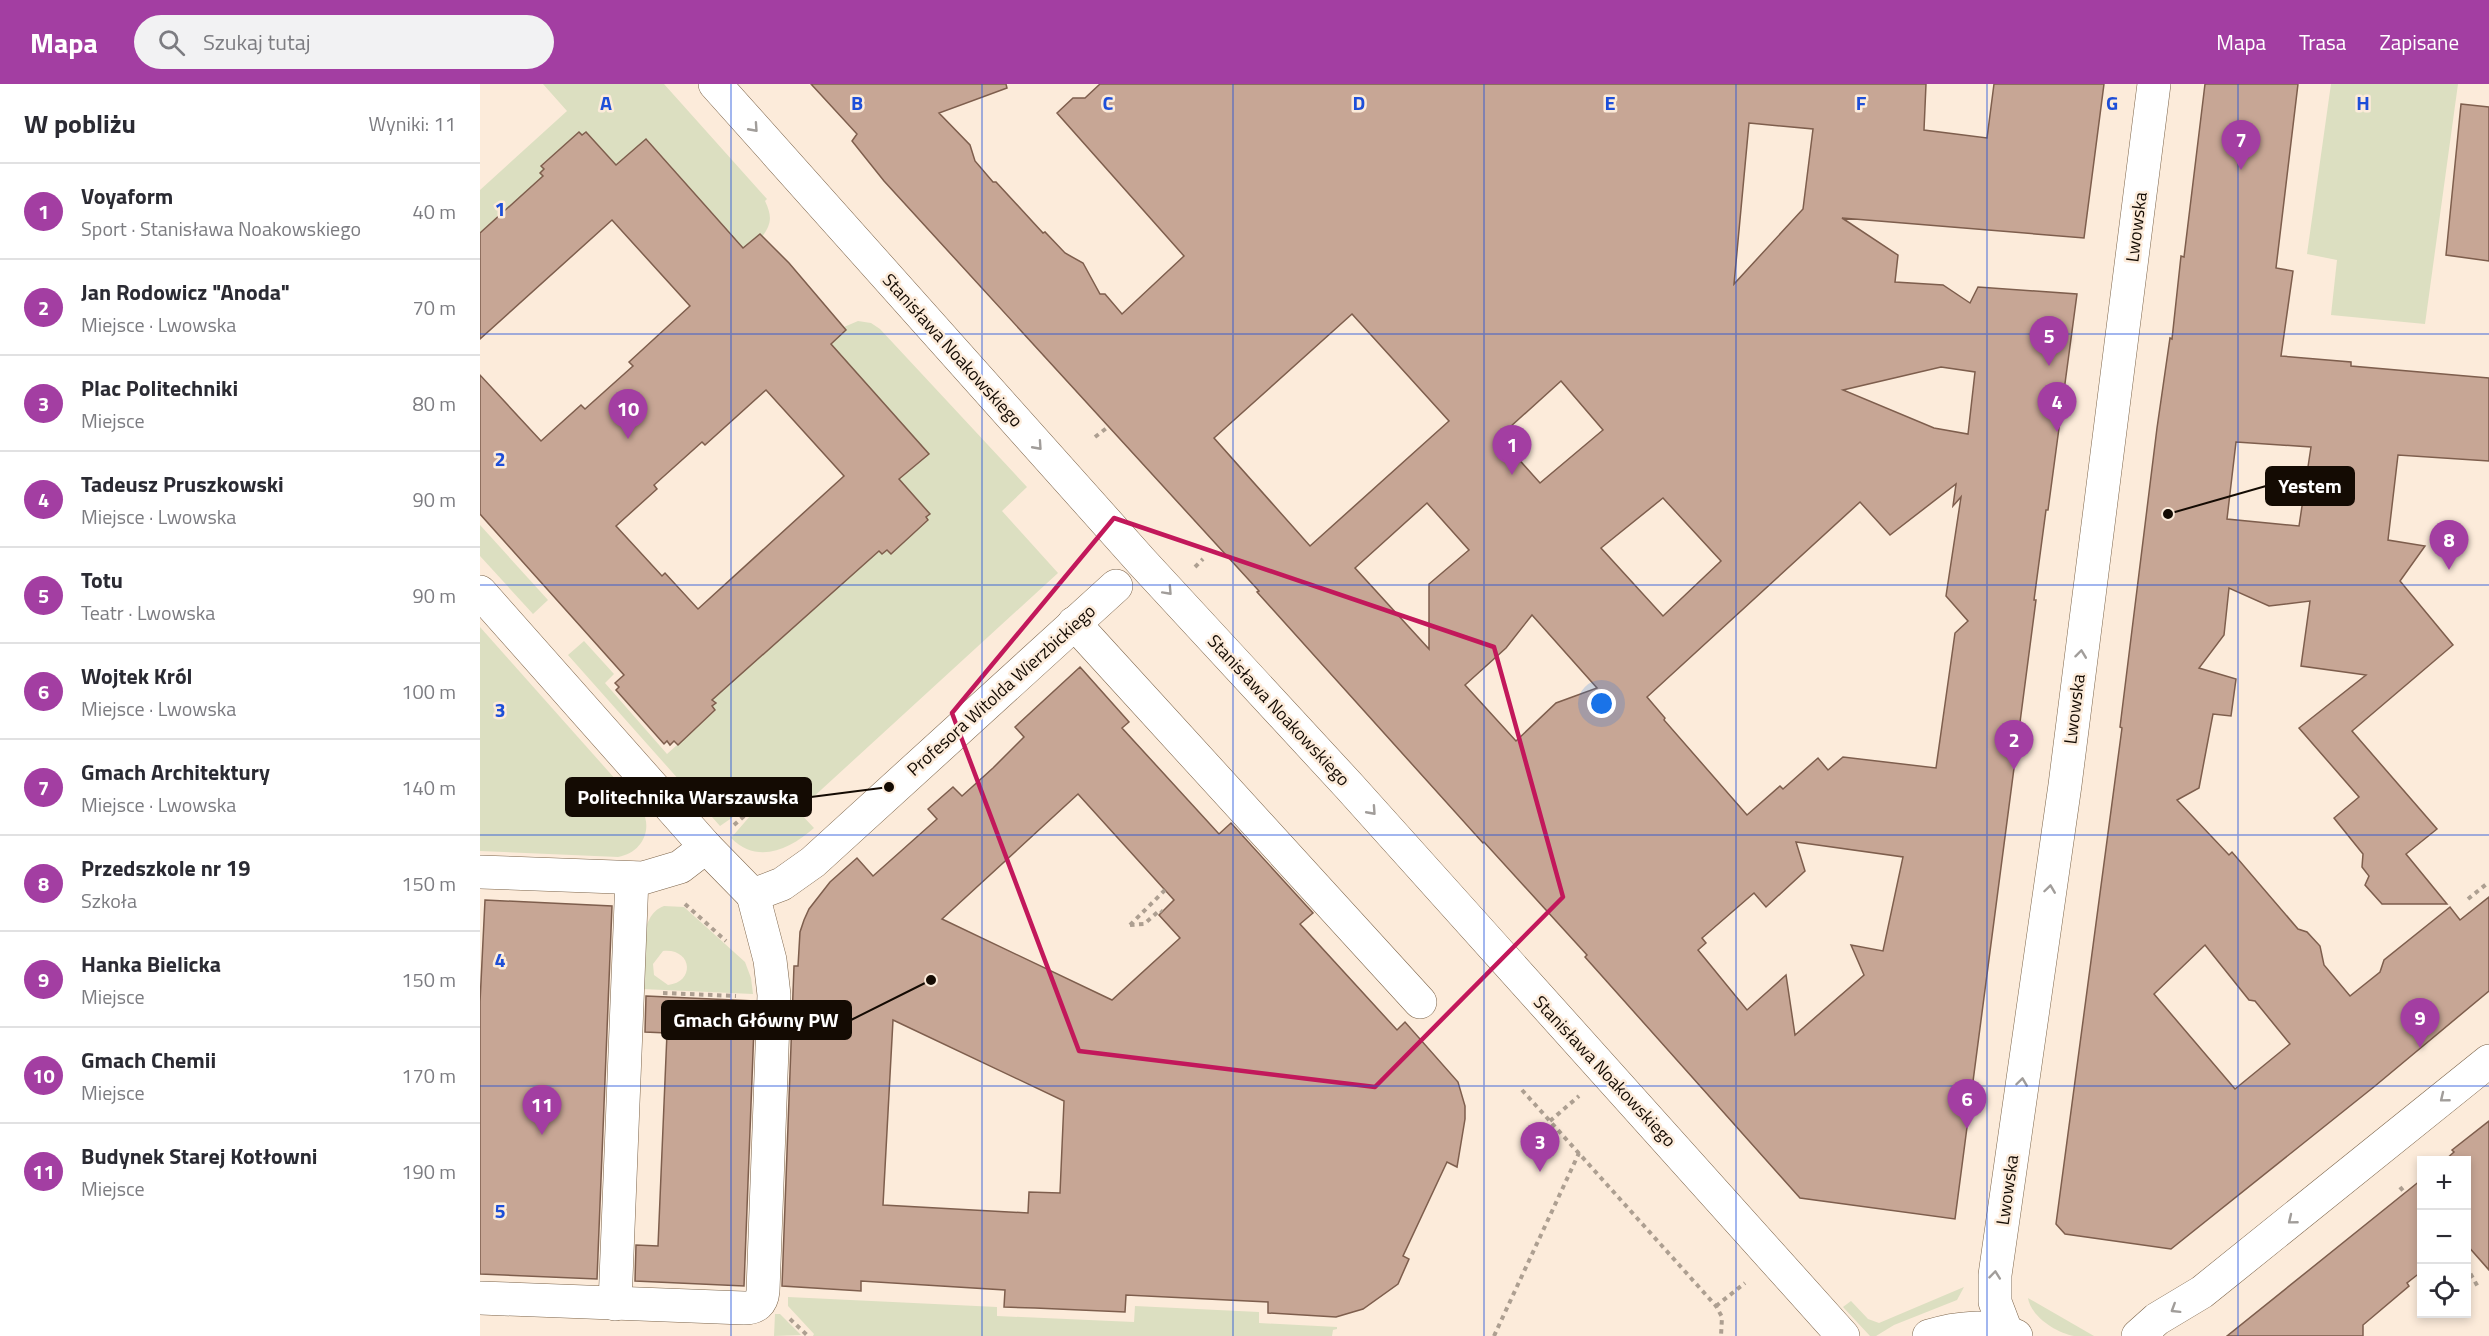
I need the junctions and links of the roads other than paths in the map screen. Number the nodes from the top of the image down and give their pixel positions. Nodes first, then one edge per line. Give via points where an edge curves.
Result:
1 (716, 84) edge
2 (2154, 84) edge
3 (1116, 586) dead end
4 (480, 592) edge
5 (1074, 623) junction
6 (715, 839) junction
7 (480, 872) edge
8 (632, 878) junction
9 (753, 895) junction
10 (1420, 1002) dead end
11 (2489, 1061) edge
12 (480, 1298) edge
13 (615, 1304) junction
14 (2011, 1334) edge
15 (1843, 1336) edge
16 (1929, 1336) edge
17 (2138, 1336) edge

1 -> 15 street, Stanisława Noakowskiego via 1134,553
14 -> 2 street, Lwowska via 1995,1302 1995,1275 2065,785
3 - 5 street, Profesora Witolda Wierzbickiego
4 - 6 street
5 - 9 street, Profesora Witolda Wierzbickiego via 813,862 782,884
5 - 10 street
6 - 8 street via 668,873
6 - 9 street
7 - 8 street
8 - 13 street
9 - 13 street via 770,960 774,995 762,1300 747,1308
11 -> 17 street via 2202,1292
12 - 13 street
14 - 16 street via 1950,1329

